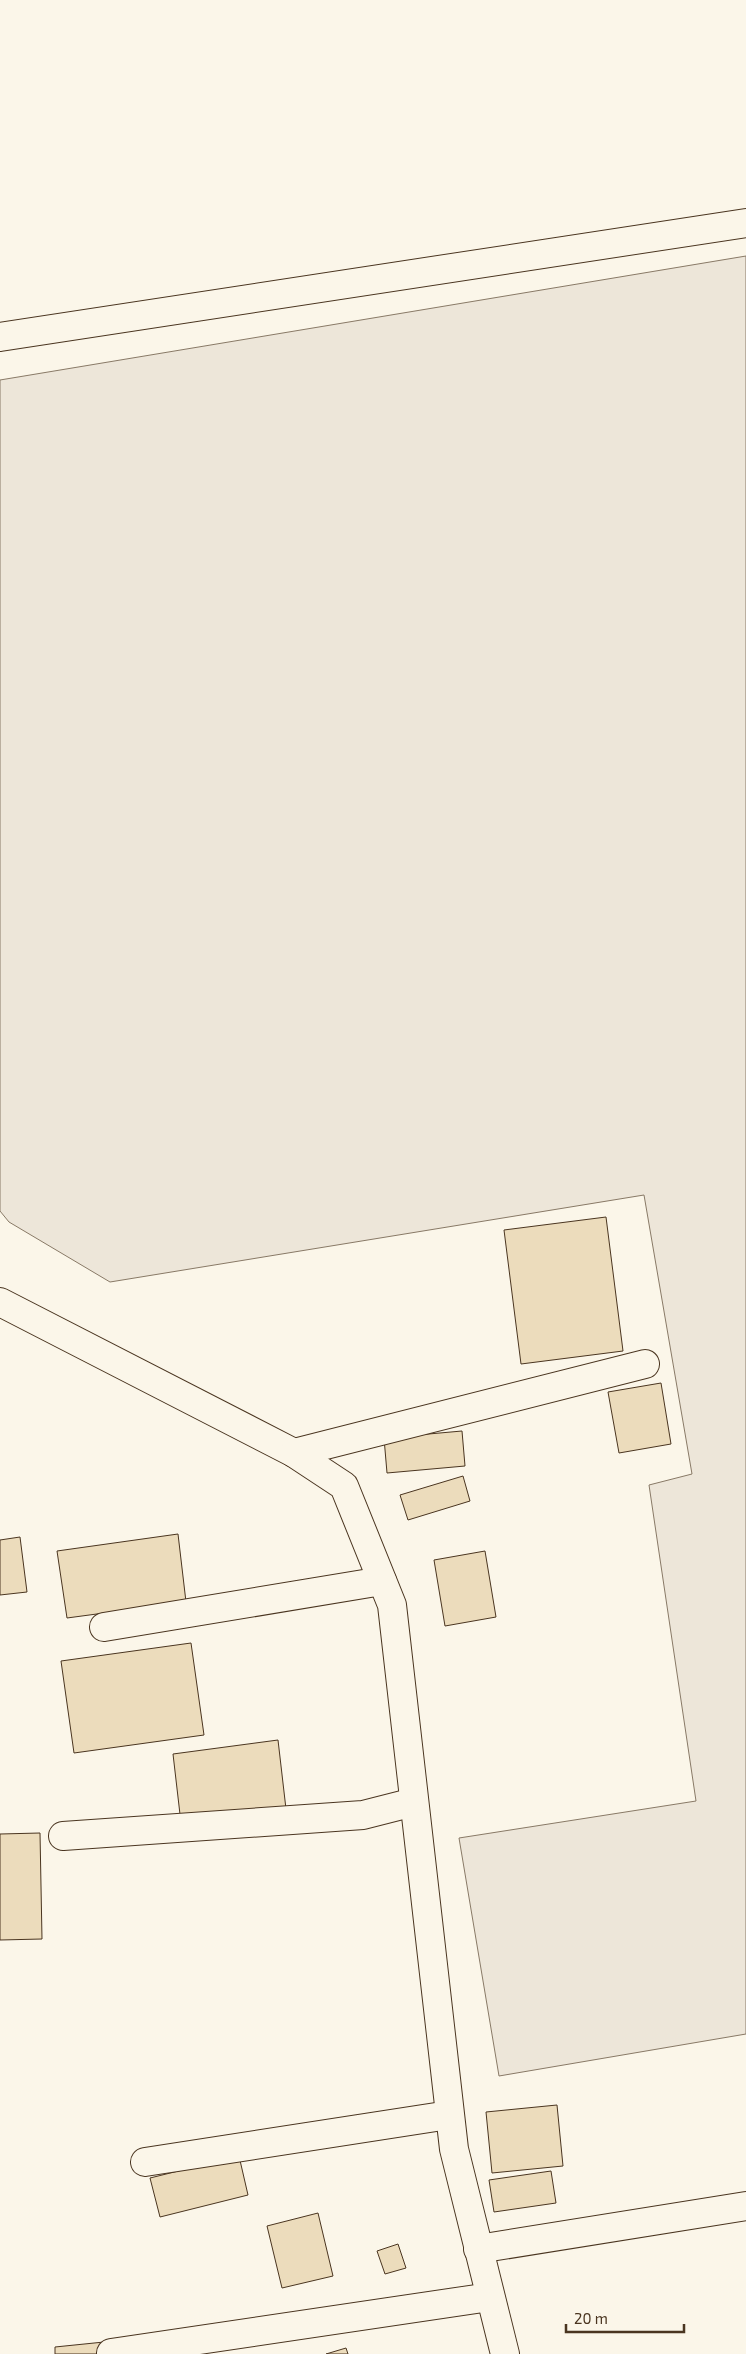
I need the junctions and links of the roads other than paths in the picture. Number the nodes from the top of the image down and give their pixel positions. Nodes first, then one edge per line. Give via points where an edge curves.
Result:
1 (746, 223) edge
2 (0, 337) edge
3 (0, 1302) edge
4 (645, 1364) dead end
5 (294, 1453) junction
6 (382, 1581) junction
7 (104, 1627) dead end
8 (414, 1802) junction
9 (63, 1836) dead end
10 (449, 2114) junction
11 (145, 2162) dead end
12 (746, 2206) edge
13 (478, 2250) junction
14 (490, 2296) junction
15 (111, 2353) edge
16 (505, 2354) edge

1 - 2 street
3 - 5 street
4 - 5 street
5 - 6 street via 344,1486
6 - 7 street
6 - 8 street via 392,1605
8 - 9 street via 363,1815
8 - 10 street
10 - 11 street
10 - 13 street
12 - 13 street
13 - 14 street
14 - 15 street
14 - 16 street

